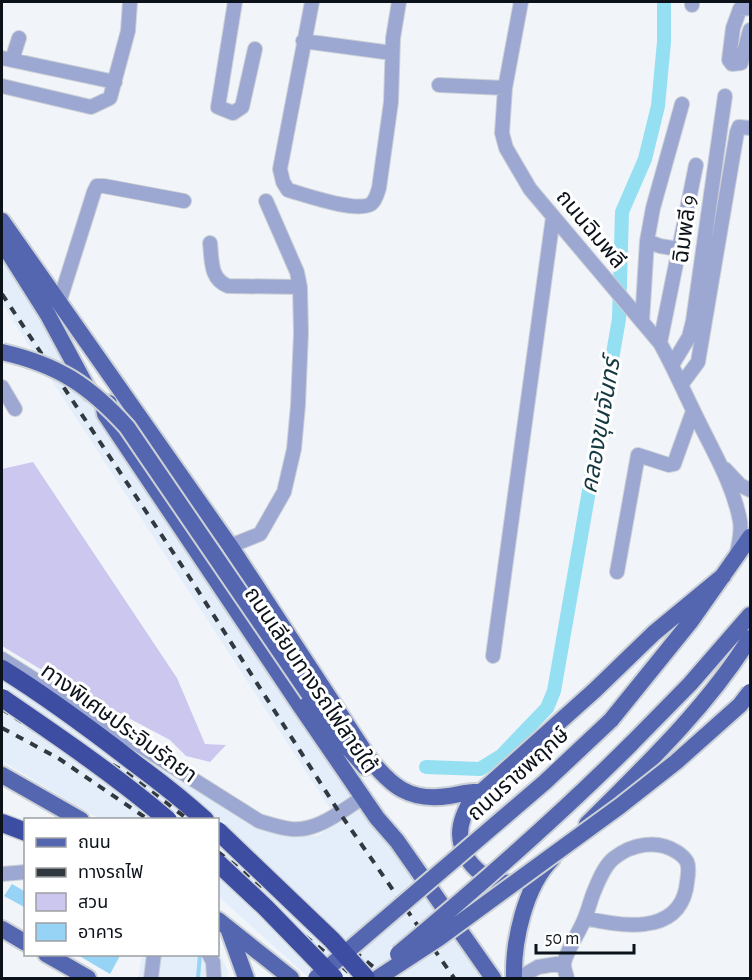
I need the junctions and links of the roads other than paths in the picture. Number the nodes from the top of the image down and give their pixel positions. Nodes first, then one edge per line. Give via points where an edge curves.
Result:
1 (130, 2) edge
2 (235, 2) edge
3 (312, 2) edge
4 (399, 2) edge
5 (521, 2) edge
6 (750, 8) edge
7 (750, 30) edge
8 (18, 38) dead end
9 (303, 41) junction
10 (255, 48) dead end
11 (392, 53) junction
12 (7, 59) edge
13 (115, 81) junction
14 (439, 85) dead end
15 (2, 86) edge
16 (505, 88) junction
17 (725, 96) dead end
18 (682, 104) dead end
19 (750, 128) edge
20 (696, 165) dead end
21 (184, 201) dead end
22 (266, 201) dead end
23 (553, 217) junction
24 (2, 221) edge
25 (647, 241) junction
26 (2, 242) edge
27 (210, 243) dead end
28 (678, 249) junction
29 (300, 287) junction
30 (59, 303) junction
31 (639, 319) junction
32 (660, 343) junction
33 (2, 352) edge
34 (672, 365) junction
35 (115, 383) junction
36 (681, 385) junction
37 (2, 387) edge
38 (109, 402) junction
39 (15, 409) dead end
40 (693, 411) junction
41 (720, 464) junction
42 (750, 490) edge
43 (750, 537) edge
44 (230, 546) junction
45 (735, 561) junction
46 (617, 572) dead end
47 (723, 576) junction
48 (750, 615) edge
49 (747, 644) edge
50 (493, 656) dead end
51 (2, 659) edge
52 (2, 669) edge
53 (750, 692) edge
54 (2, 698) edge
55 (336, 734) junction
56 (2, 775) edge
57 (394, 787) junction
58 (482, 792) junction
59 (364, 797) junction
60 (79, 818) edge
61 (167, 818) edge
62 (204, 818) edge
63 (2, 823) edge
64 (24, 831) edge
65 (219, 832) edge
66 (397, 842) junction
67 (2, 863) edge
68 (219, 864) edge
69 (543, 867) junction
70 (22, 872) edge
71 (2, 874) edge
72 (585, 918) junction
73 (223, 924) edge
74 (2, 929) edge
75 (24, 942) edge
76 (50, 956) edge
77 (154, 956) edge
78 (210, 956) edge
79 (563, 963) junction
80 (88, 978) edge
81 (151, 978) edge
82 (214, 978) edge
83 (246, 978) edge
84 (291, 978) edge
85 (316, 978) edge
86 (334, 978) edge
87 (368, 978) edge
88 (378, 978) edge
89 (493, 978) edge
90 (514, 978) edge
91 (519, 978) edge
92 (567, 978) edge

1 - 13 street via 128,31
2 - 10 street via 218,107 233,113 242,107
3 - 9 street
4 - 11 street
5 - 16 street, ถนนฉิมพลี
6 - 7 street via 740,9 733,28 729,60 732,64 741,63
8 - 12 street
9 - 11 street
9 - 11 street via 280,169 283,182 288,190 354,207 368,206 379,188
12 - 13 street
13 - 15 street via 110,98 91,107
14 - 16 street
16 - 23 street, ถนนฉิมพลี via 502,133 506,148 530,189
17 - 34 street, ฉิมพลี 9 via 693,321 689,337
18 - 25 street
19 - 36 street via 739,127 737,132 698,362
20 - 28 street
21 - 30 street via 98,186
22 - 29 street
23 - 31 street, ถนนฉิมพลี
23 - 50 street
24 - 30 main road, ถนนเลียบทางรถไฟสายใต้
25 - 28 street
25 - 31 street
26 - 38 main road via 48,315 93,399
27 - 29 street via 214,276 221,283
28 - 32 street
29 - 44 street via 298,405 294,449 284,492 260,534
30 - 35 main road, ถนนเลียบทางรถไฟสายใต้
31 - 32 street, ถนนฉิมพลี
32 - 34 street, ถนนฉิมพลี
33 - 55 main road, bridge via 53,367 83,385 115,413
34 - 36 street, ถนนฉิมพลี
35 - 38 main road, ถนนเลียบทางรถไฟสายใต้ via 116,396
35 - 44 main road, ถนนเลียบทางรถไฟสายใต้
36 - 40 street, ถนนฉิมพลี
37 - 39 street
38 - 59 main road, ถนนเลียบทางรถไฟสายใต้ via 105,414
40 - 41 street, ถนนฉิมพลี
40 - 46 street via 674,464 638,455
41 - 42 street, ถนนฉิมพลี
41 - 45 street, ถนนฉิมพลี via 740,522
43 - 45 main road, ถนนราชพฤกษ์
44 - 57 main road, ถนนเลียบทางรถไฟสายใต้ via 368,757
45 - 47 main road, ถนนราชพฤกษ์
47 - 58 main road, ถนนราชพฤกษ์ via 654,633
47 - 85 main road, ถนนราชพฤกษ์, bridge via 610,720 545,782
48 - 87 main road, bridge via 690,684 569,805
49 - 69 main road via 653,758
51 - 59 street via 259,821 293,830 309,827 321,824
52 - 62 highway, ทางพิเศษประจิมรัถยา via 99,735
53 - 88 main road, bridge via 676,762 620,806
54 - 61 highway, ทางพิเศษประจิมรัถยา, bridge
55 - 57 main road via 375,777
55 - 66 main road via 384,811
56 - 60 main road
57 - 58 main road, ถนนเลียบทางรถไฟสายใต้ via 432,797
58 - 69 main road, ถนนราชพฤกษ์ via 470,802 460,832 462,848 470,863 481,874 511,883 524,880
59 - 66 main road, ถนนเลียบทางรถไฟสายใต้
63 - 64 highway
65 - 87 highway, bridge
66 - 89 main road, ถนนเลียบทางรถไฟสายใต้
67 - 70 street
68 - 86 highway, bridge
69 - 90 main road via 518,934
70 - 71 street
72 - 72 street via 602,874 612,860 628,849 647,844 667,846 687,862 683,900 666,918 630,926
72 - 79 street
73 - 83 main road
73 - 84 main road
74 - 75 main road
76 - 80 main road
77 - 81 street
78 - 82 street
79 - 91 street via 538,967
79 - 92 street

